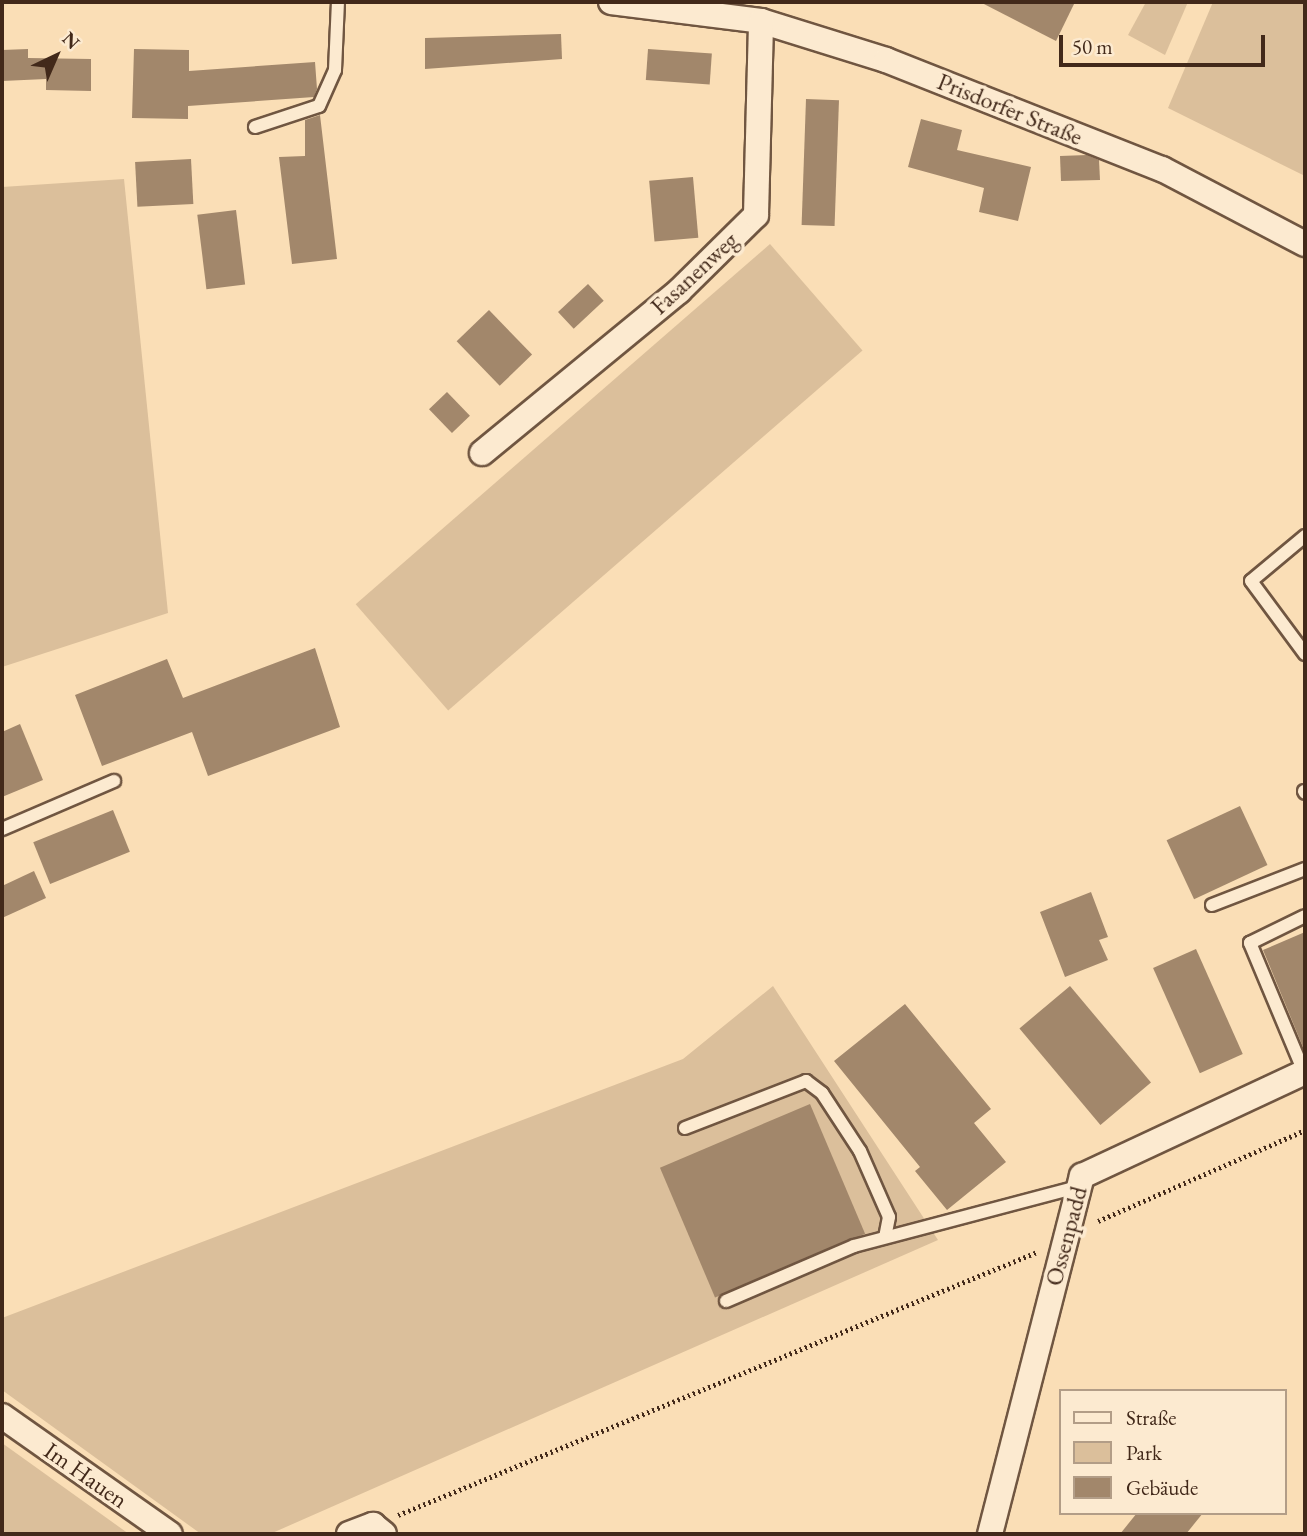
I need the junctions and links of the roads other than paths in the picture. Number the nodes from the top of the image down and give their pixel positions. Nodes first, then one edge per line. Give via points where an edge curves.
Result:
1 (338, 2) edge
2 (611, 2) edge
3 (702, 7) edge
4 (761, 21) junction
5 (255, 127) dead end
6 (1305, 244) edge
7 (482, 453) dead end
8 (1305, 536) edge
9 (1305, 654) edge
10 (114, 781) dead end
11 (2, 829) edge
12 (1305, 869) edge
13 (1212, 905) dead end
14 (1305, 916) edge
15 (1305, 1072) edge
16 (685, 1128) dead end
17 (1077, 1187) junction
18 (885, 1237) junction
19 (726, 1301) dead end
20 (2, 1416) edge
21 (379, 1530) edge
22 (994, 1532) edge
23 (170, 1534) edge
24 (349, 1534) edge

1 - 5 lane via 335,70 319,106
2 - 3 street, Prisdorfer Straße
3 - 4 street, Prisdorfer Straße
4 - 6 street, Prisdorfer Straße via 886,60 1162,169
4 - 7 street, Fasanenweg via 756,215 679,291
8 - 9 lane via 1251,581
10 - 11 lane
12 - 13 lane
14 - 15 lane via 1250,943
15 - 17 street, Ossenpadd via 1100,1164
16 - 18 lane via 806,1081 822,1093 860,1152 889,1217
17 - 18 lane
17 - 22 street, Ossenpadd
18 - 19 lane
20 - 23 street, Im Hauen
21 - 24 street

